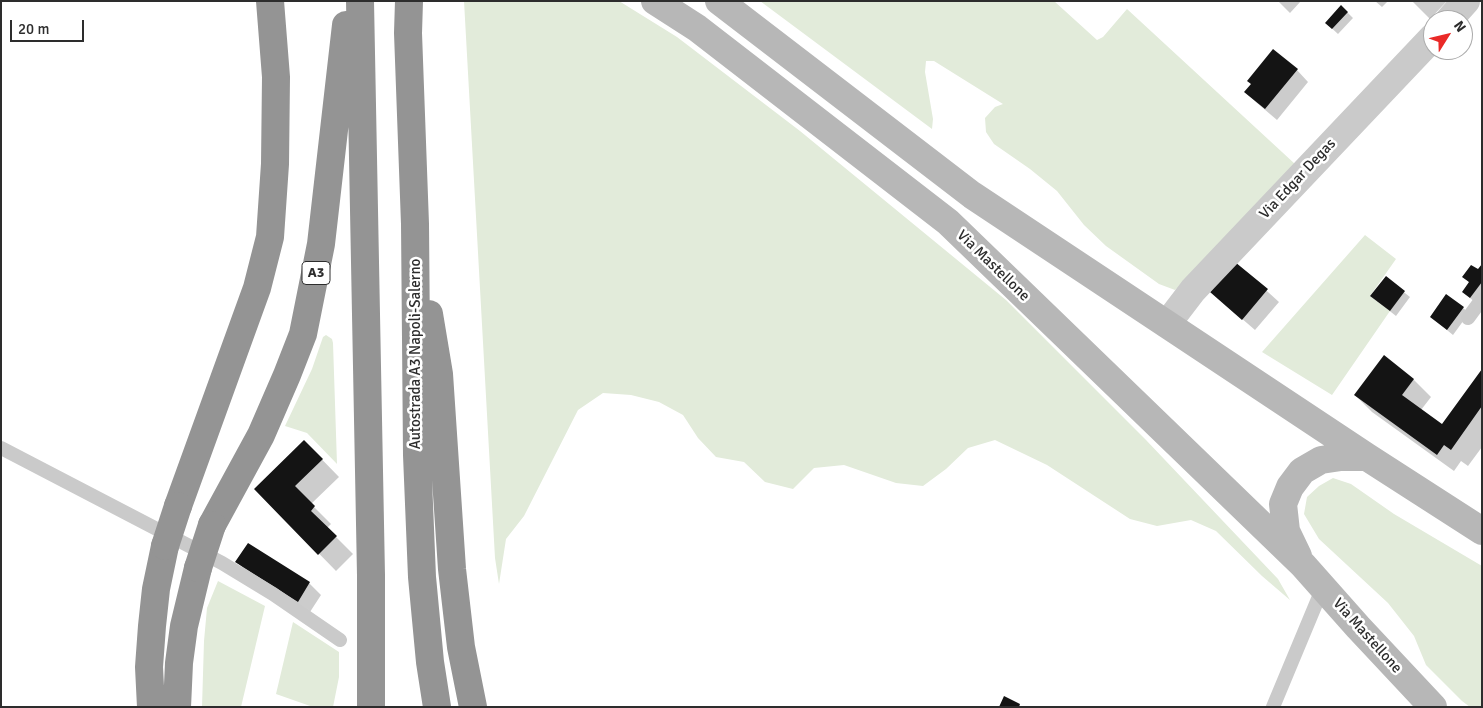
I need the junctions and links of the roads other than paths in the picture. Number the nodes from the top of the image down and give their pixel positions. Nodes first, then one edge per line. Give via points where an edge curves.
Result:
1 (270, 1) edge
2 (349, 1) edge
3 (360, 1) edge
4 (409, 1) edge
5 (655, 1) edge
6 (719, 1) edge
7 (1423, 48) edge
8 (972, 195) junction
9 (948, 222) junction
10 (415, 224) junction
11 (1482, 299) edge
12 (1468, 318) dead end
13 (1167, 324) junction
14 (1, 448) edge
15 (1367, 457) junction
16 (1482, 531) edge
17 (1302, 565) junction
18 (1323, 587) junction
19 (340, 640) dead end
20 (151, 707) edge
21 (177, 707) edge
22 (371, 707) edge
23 (437, 707) edge
24 (473, 707) edge
25 (1272, 707) edge
26 (1433, 707) edge

1 - 20 highway, bridge via 276,87 270,237 257,288 165,546 152,626
2 - 21 highway, A3, bridge via 321,244 304,334 261,434 212,525 184,626
3 - 22 highway via 372,574
4 - 10 highway, Autostrada A3 Napoli-Salerno
5 - 9 street, Via Mastellone via 697,28
6 - 8 street
7 - 13 street, Via Edgar Degas via 1193,290
8 - 9 street via 960,196 951,202 947,210
8 - 13 street
9 - 17 street, Via Mastellone
10 - 23 highway, Autostrada A3 Napoli-Salerno via 416,455 423,586
10 - 24 highway via 439,374 452,570 461,647
11 - 12 lane
13 - 15 street
14 - 19 lane via 222,563
15 - 16 street
15 - 17 street, Via Mastellone via 1321,460 1302,471 1290,486 1283,504 1286,531
17 - 18 street, Via Mastellone
18 - 25 lane
18 - 26 street, Via Mastellone

